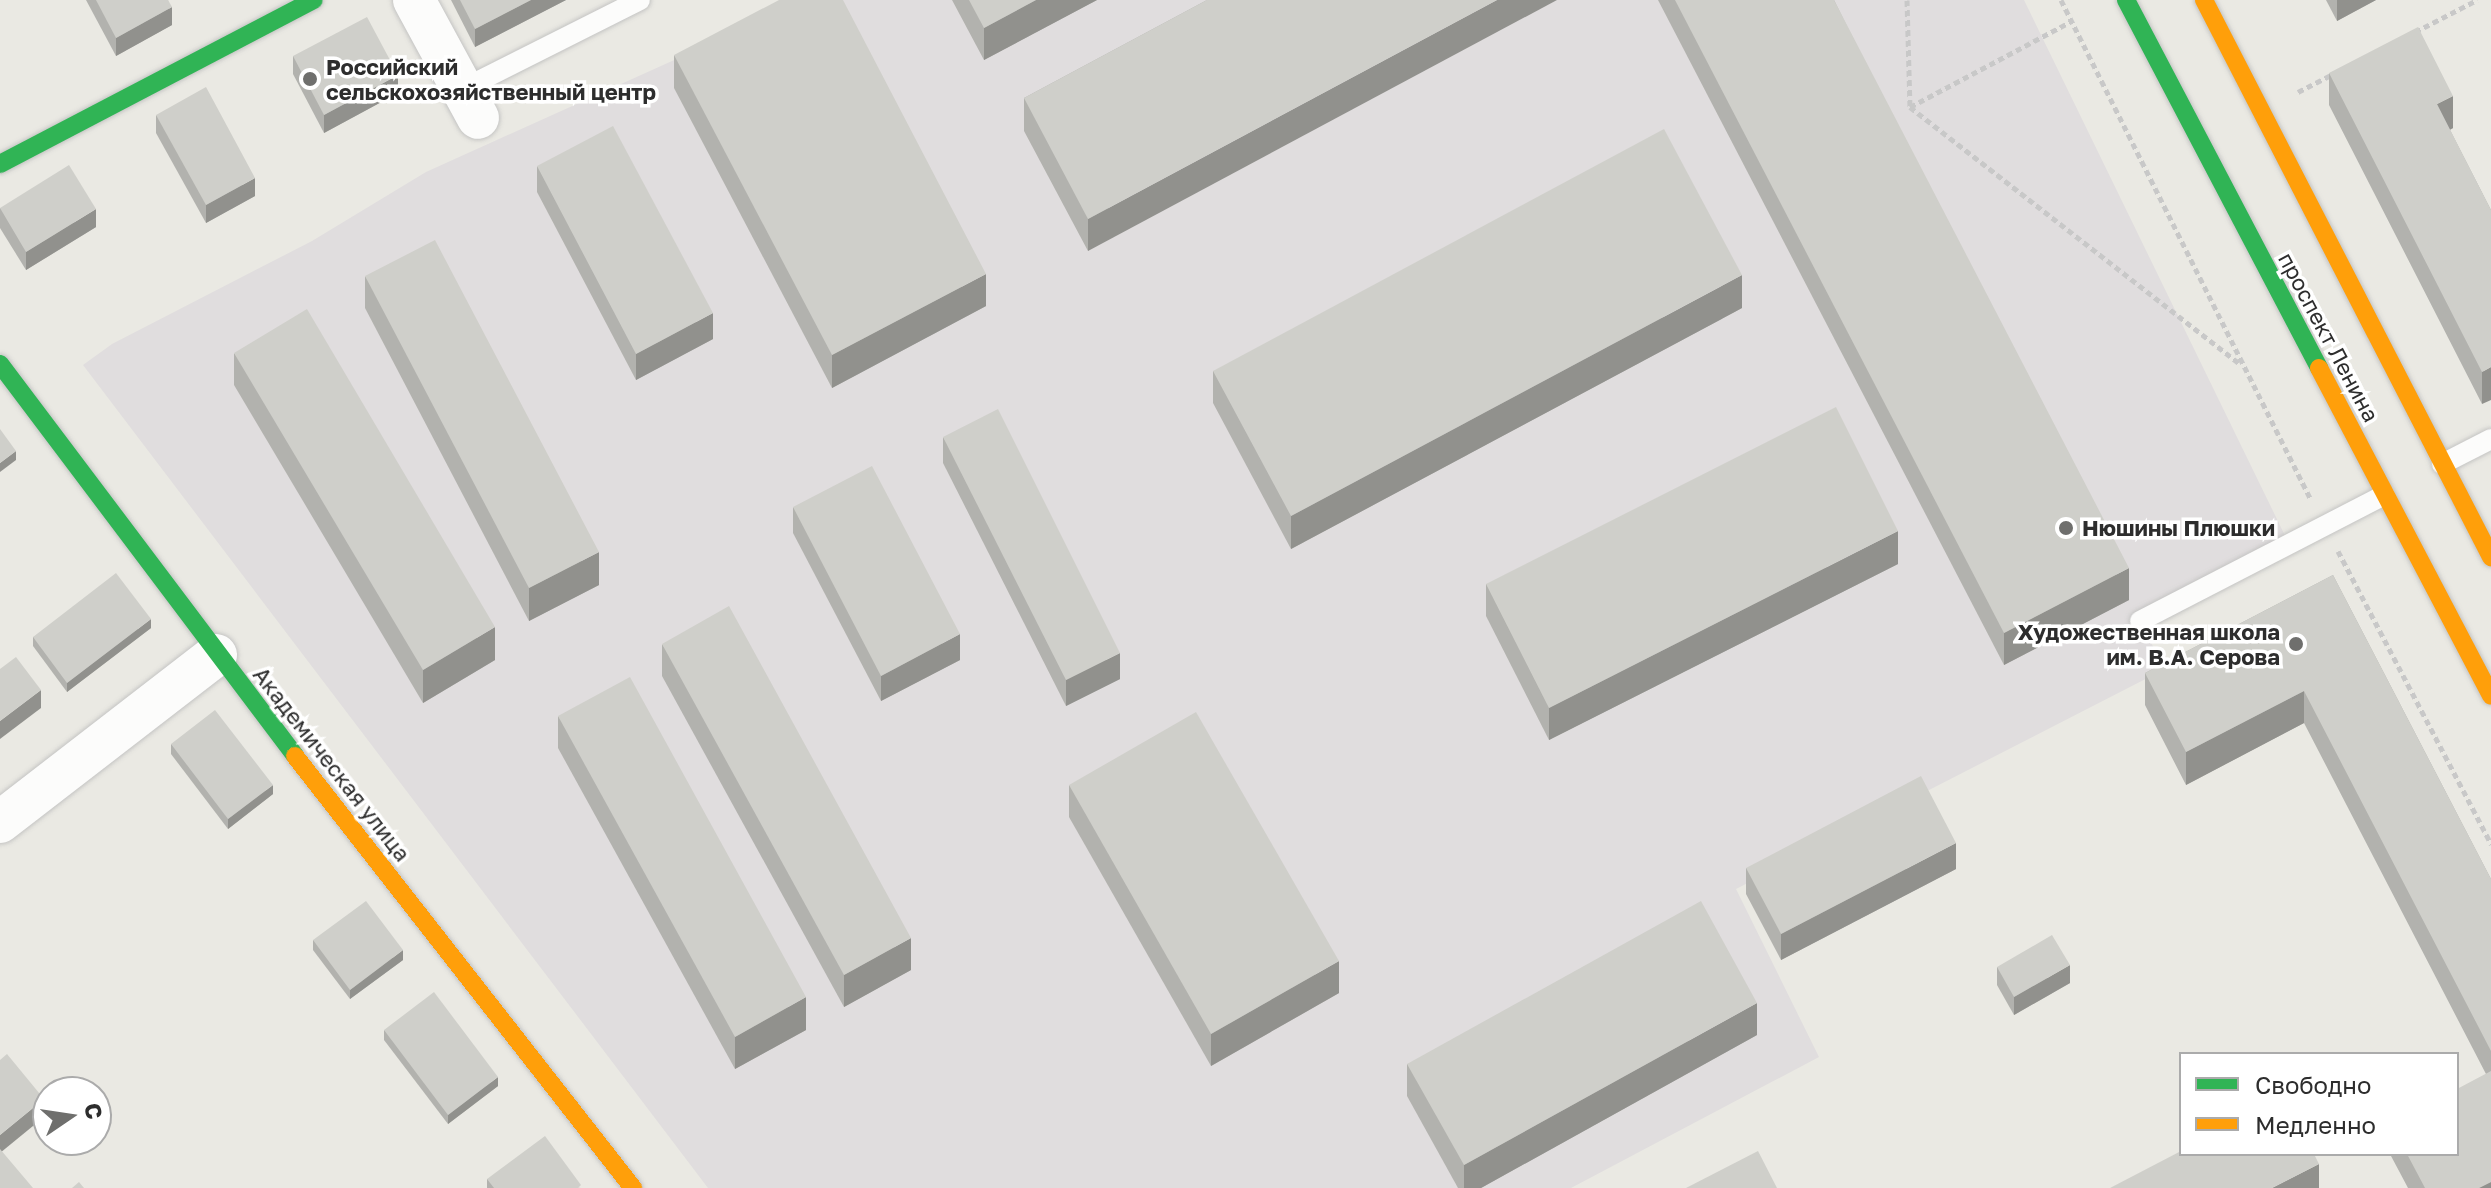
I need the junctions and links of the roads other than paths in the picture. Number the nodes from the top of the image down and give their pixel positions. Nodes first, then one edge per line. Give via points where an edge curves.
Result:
1 (314, 0) edge
2 (414, 0) edge
3 (640, 0) edge
4 (2126, 0) edge
5 (2204, 0) edge
6 (470, 104) joint
7 (0, 164) edge
8 (0, 364) edge
9 (2491, 439) edge
10 (2442, 464) junction
11 (2384, 495) junction
12 (2491, 557) edge
13 (2140, 621) dead end
14 (216, 655) junction
15 (2491, 696) edge
16 (0, 822) edge
17 (633, 1188) edge

1 - 7 main road
2 - 6 street
3 - 6 lane
4 - 11 main road, проспект Ленина
5 - 10 main road, проспект Ленина
8 - 14 main road, Академическая улица
9 - 10 lane
10 - 12 main road, проспект Ленина
11 - 13 lane
11 - 15 main road, проспект Ленина
14 - 16 street
14 - 17 main road, Академическая улица

